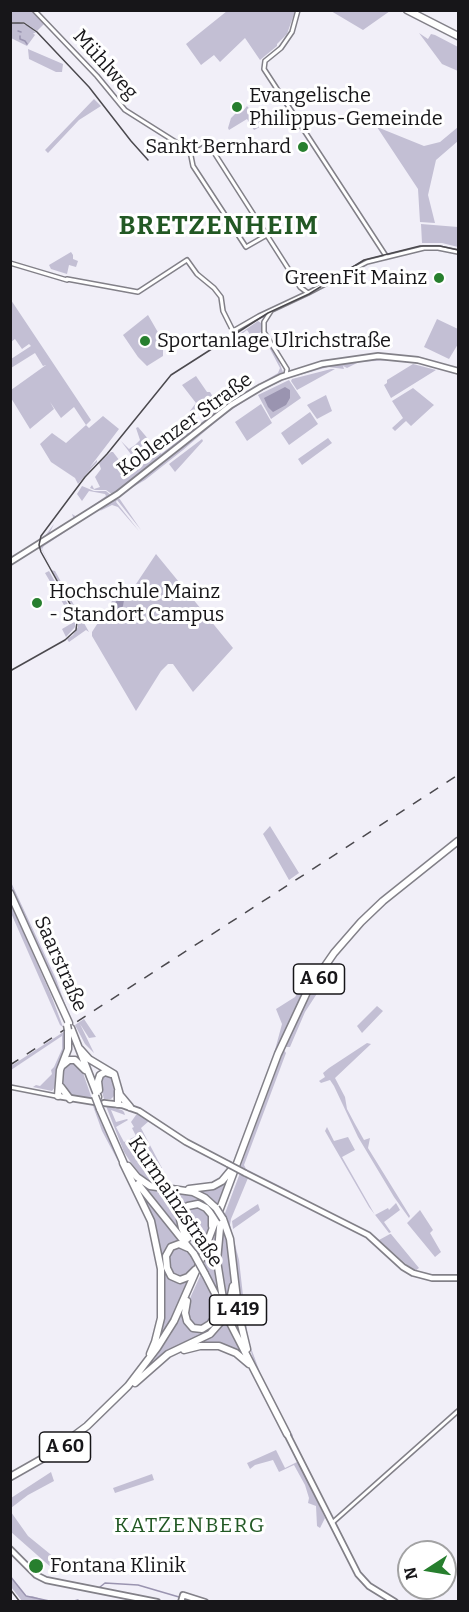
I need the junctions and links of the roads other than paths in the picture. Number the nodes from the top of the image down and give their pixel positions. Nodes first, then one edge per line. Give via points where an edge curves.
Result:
1 (34, 10) edge
2 (298, 10) edge
3 (407, 10) edge
4 (413, 10) edge
5 (459, 34) edge
6 (190, 151) junction
7 (267, 236) junction
8 (459, 252) edge
9 (386, 256) junction
10 (10, 263) edge
11 (308, 294) junction
12 (272, 310) junction
13 (253, 320) junction
14 (264, 322) junction
15 (281, 362) junction
16 (287, 369) junction
17 (298, 370) junction
18 (459, 371) edge
19 (286, 375) junction
20 (10, 562) edge
21 (459, 842) edge
22 (10, 893) edge
23 (10, 899) edge
24 (68, 1027) junction
25 (80, 1049) junction
26 (86, 1071) junction
27 (10, 1087) edge
28 (59, 1088) junction
29 (50, 1094) junction
30 (58, 1096) junction
31 (119, 1096) junction
32 (70, 1099) junction
33 (101, 1102) junction
34 (118, 1104) junction
35 (130, 1107) junction
36 (237, 1161) junction
37 (123, 1163) junction
38 (182, 1189) junction
39 (219, 1209) junction
40 (212, 1230) junction
41 (194, 1252) junction
42 (232, 1258) junction
43 (200, 1262) junction
44 (206, 1272) junction
45 (459, 1278) edge
46 (214, 1292) junction
47 (186, 1301) junction
48 (226, 1307) junction
49 (225, 1317) dead end
50 (244, 1349) junction
51 (161, 1359) junction
52 (251, 1363) junction
53 (143, 1368) junction
54 (134, 1384) junction
55 (459, 1412) edge
56 (287, 1434) joint
57 (10, 1479) edge
58 (339, 1516) junction
59 (330, 1520) junction
60 (337, 1533) junction
61 (10, 1549) edge
62 (182, 1599) edge
63 (157, 1602) edge
64 (205, 1602) edge
65 (395, 1602) edge

1 - 6 street, Mühlweg via 124,110
2 - 9 street via 294,27 263,65 264,71
3 - 5 highway
4 - 5 highway
6 - 7 street via 206,140
6 - 7 street via 193,166 246,247
7 - 11 street
8 - 9 street via 424,248
9 - 11 street via 356,266
10 - 13 street via 136,292 186,260 222,299 233,331
11 - 12 street
12 - 13 street
12 - 14 street
13 - 14 street
14 - 15 street via 265,334
15 - 16 street
15 - 19 street
16 - 17 street
16 - 19 street
17 - 18 main road, Koblenzer Straße via 343,360 394,357
17 - 19 main road, Koblenzer Straße
19 - 20 main road, Koblenzer Straße via 231,405 118,494
21 - 36 highway, A 60 via 383,901 333,953 288,1028
21 - 39 highway, A 60 via 363,924 321,976 285,1044
22 - 24 highway, Saarstraße / L 419
23 - 24 highway, Saarstraße / L 419
24 - 25 highway, Saarstraße / L 419
24 - 26 highway, Kurmainzstraße / L 419
24 - 28 highway via 68,1049 60,1070
25 - 31 highway via 114,1074
25 - 33 highway, Kurmainzstraße / L 419
26 - 28 highway via 78,1061 68,1061 61,1071
26 - 33 highway, Kurmainzstraße / L 419
27 - 29 street
28 - 29 highway
28 - 30 highway
28 - 32 highway
29 - 30 street
30 - 32 main road
31 - 33 highway
31 - 33 highway via 114,1077 106,1072 98,1079
31 - 34 highway
31 - 35 highway
32 - 33 main road
33 - 34 main road
33 - 37 highway, Kurmainzstraße / L 419
33 - 38 highway, Kurmainzstraße / L 419 via 122,1155 137,1177 156,1188
34 - 35 main road
35 - 45 main road, bridge via 193,1146 368,1235 413,1273
36 - 38 highway via 216,1185
36 - 40 highway, A 60
37 - 41 highway, Kurmainzstraße / L 419
37 - 53 highway via 151,1221 161,1269 161,1318
38 - 39 highway, Kurmainzstraße / L 419 via 202,1196
39 - 42 highway, Kurmainzstraße / L 419, bridge
39 - 47 highway, A 60
39 - 48 highway via 217,1261
40 - 41 highway via 212,1215 206,1208 194,1204 184,1210 181,1225
40 - 43 highway, A 60
41 - 43 highway via 182,1244 169,1249 166,1264 171,1276 186,1279
41 - 44 highway, Kurmainzstraße / L 419, bridge
42 - 48 highway via 233,1283
42 - 52 highway, Kurmainzstraße / L 419 via 239,1316
43 - 53 highway, A 60 via 174,1321
44 - 46 highway, Kurmainzstraße / L 419
44 - 48 highway
46 - 47 highway via 217,1313 204,1328 188,1323
46 - 50 highway, Kurmainzstraße / L 419
47 - 54 highway, A 60 via 159,1350
48 - 50 highway
49 - 51 highway via 210,1334
50 - 52 highway, Kurmainzstraße / L 419
51 - 52 highway via 195,1347 214,1346
51 - 54 highway
52 - 56 highway, Kurmainzstraße / L 419
53 - 57 highway, A 60 via 87,1426
54 - 57 highway, A 60 via 76,1439
55 - 58 street
56 - 59 main road, Kurmainzstraße / L 419
58 - 59 street
58 - 59 street
58 - 60 street
59 - 60 main road, Kurmainzstraße / L 419
60 - 65 main road, Kurmainzstraße / L 419 via 362,1579
61 - 63 main road via 46,1580
62 - 64 main road

